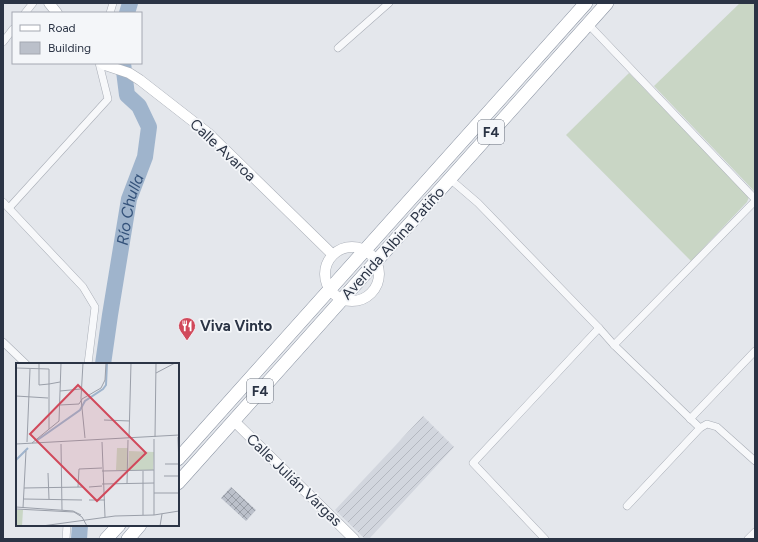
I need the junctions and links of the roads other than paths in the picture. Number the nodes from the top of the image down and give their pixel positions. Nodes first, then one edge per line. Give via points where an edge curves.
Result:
1 (33, 3) edge
2 (49, 3) edge
3 (390, 3) edge
4 (607, 3) edge
5 (582, 4) edge
6 (26, 12) edge
7 (56, 12) edge
8 (588, 24) junction
9 (12, 30) edge
10 (3, 42) edge
11 (338, 48) dead end
12 (99, 64) edge
13 (104, 64) edge
14 (450, 179) junction
15 (755, 200) edge
16 (3, 202) edge
17 (9, 208) junction
18 (364, 250) junction
19 (332, 254) junction
20 (376, 262) junction
21 (329, 290) junction
22 (342, 300) junction
23 (599, 328) junction
24 (3, 342) edge
25 (614, 345) junction
26 (755, 351) edge
27 (25, 363) edge
28 (88, 363) edge
29 (690, 419) junction
30 (234, 421) junction
31 (700, 428) junction
32 (179, 458) edge
33 (755, 461) edge
34 (179, 482) edge
35 (627, 506) dead end
36 (67, 526) edge
37 (118, 526) edge
38 (139, 526) edge
39 (755, 532) edge
40 (66, 539) edge
41 (106, 539) edge
42 (128, 539) edge
43 (354, 539) edge
44 (545, 539) edge
45 (748, 539) edge

1 - 6 street
2 - 7 main road
3 - 11 street
4 - 8 highway, Avenida Albina Patiño / F4
5 - 18 highway, Avenida Albina Patiño / F4
8 - 14 highway, Avenida Albina Patiño / F4
8 - 15 street
9 - 10 street
12 - 17 street via 108,99
13 - 19 main road, Calle Avaroa via 140,80 208,133
14 - 20 highway, Avenida Albina Patiño / F4
14 - 23 street via 478,203
15 - 25 street
16 - 17 street
17 - 28 street via 83,286 95,307
18 - 19 main road via 348,247
18 - 20 main road
18 - 21 highway, Avenida Albina Patiño / F4
19 - 21 main road via 324,276
20 - 22 highway, Avenida Albina Patiño / F4
20 - 22 main road via 380,272 376,289 361,300
21 - 22 main road
21 - 32 highway, Avenida Albina Patiño / F4
22 - 30 highway, Avenida Albina Patiño / F4
23 - 25 street
23 - 44 street via 473,463
24 - 27 street
25 - 29 street
26 - 29 street
29 - 31 street
30 - 34 highway, Avenida Albina Patiño / F4
30 - 43 main road, Calle Julián Vargas
31 - 33 street via 707,424 717,427
31 - 35 street
36 - 40 street
37 - 41 highway
38 - 42 highway
39 - 45 street

